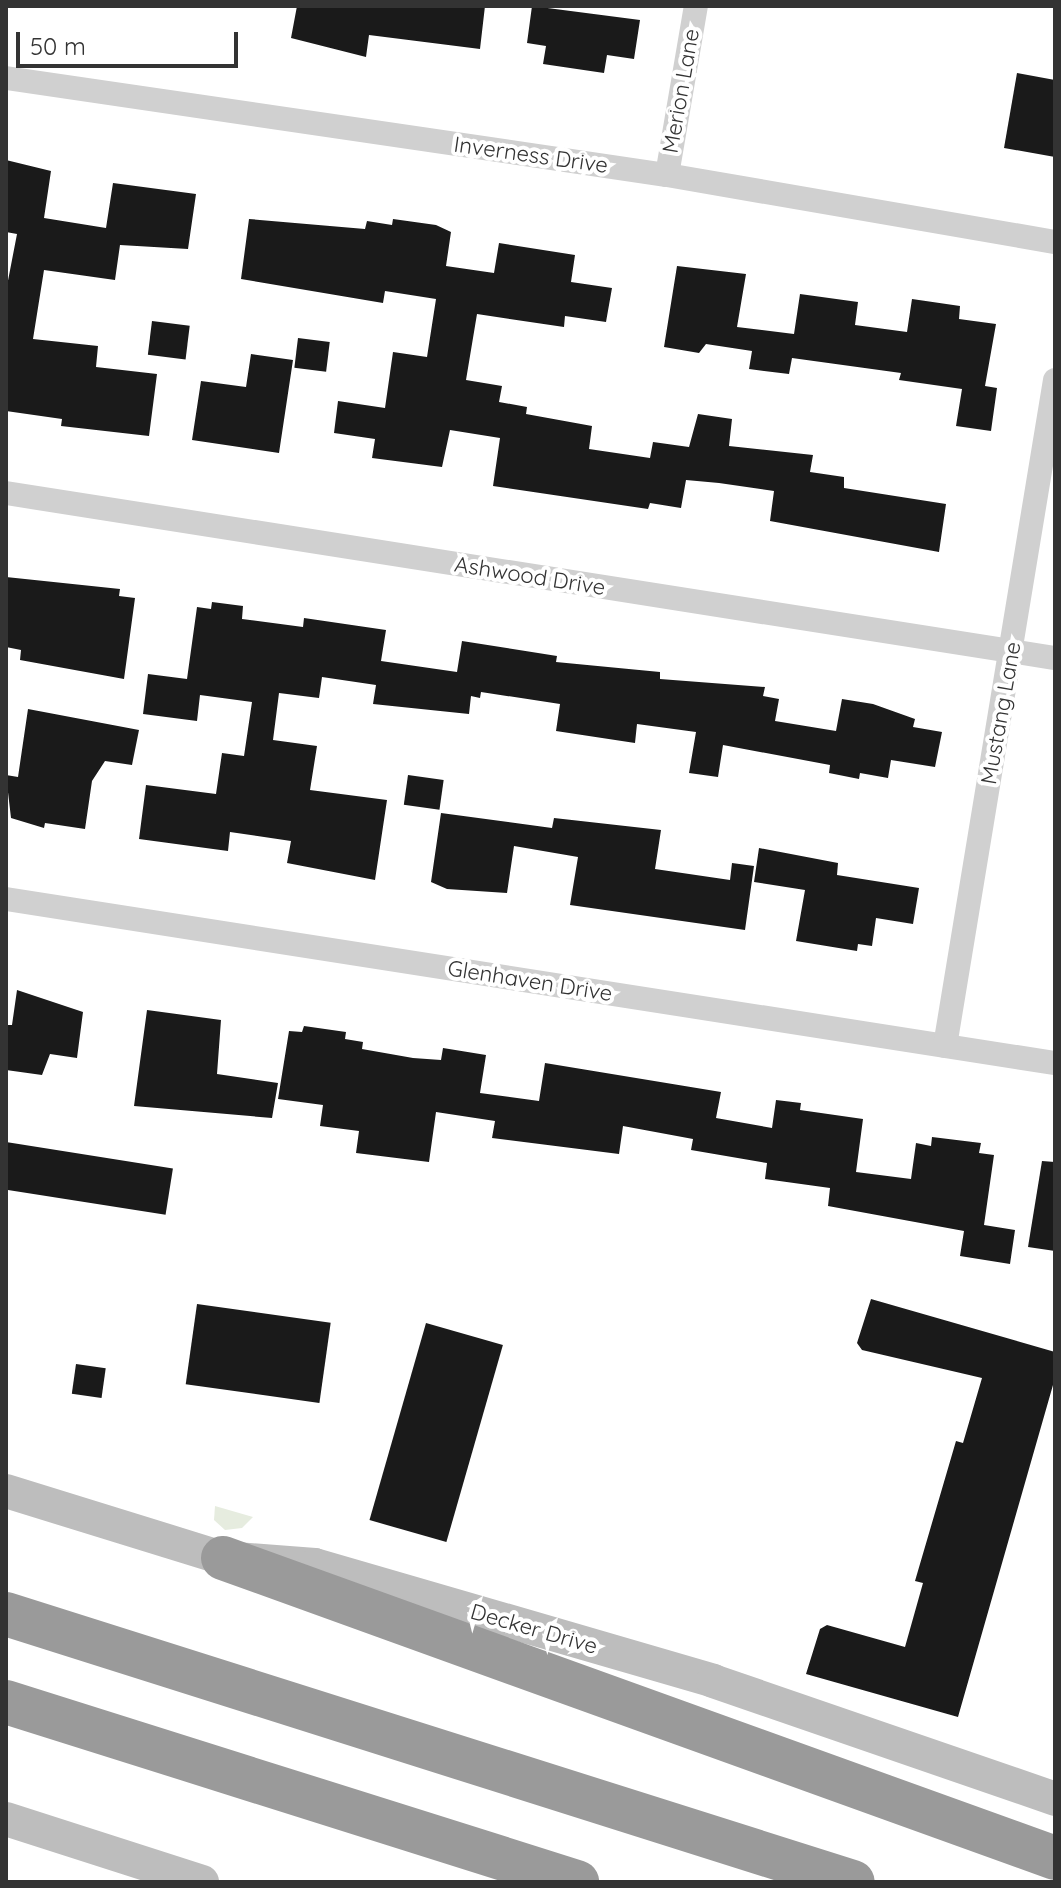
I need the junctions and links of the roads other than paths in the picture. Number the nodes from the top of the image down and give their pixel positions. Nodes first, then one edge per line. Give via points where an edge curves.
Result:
1 (696, 6) edge
2 (6, 78) edge
3 (667, 175) junction
4 (1055, 242) edge
5 (1055, 380) edge
6 (6, 493) edge
7 (1012, 652) junction
8 (1055, 658) edge
9 (6, 899) edge
10 (945, 1046) junction
11 (1055, 1063) edge
12 (6, 1491) edge
13 (223, 1558) junction
14 (6, 1614) edge
15 (6, 1702) edge
16 (1055, 1799) edge
17 (6, 1819) edge
18 (1055, 1858) edge
19 (202, 1882) edge
20 (577, 1882) edge
21 (853, 1882) edge

1 - 3 street, Merion Lane
2 - 3 street, Inverness Drive
3 - 4 street, Inverness Drive
5 - 7 street, Mustang Lane
6 - 7 street, Ashwood Drive
7 - 8 street, Ashwood Drive
7 - 10 street, Mustang Lane
9 - 10 street, Glenhaven Drive
10 - 11 street, Glenhaven Drive
12 - 13 main road, Decker Drive
13 - 16 main road, Decker Drive via 315,1565 346,1573 713,1681
13 - 18 highway
14 - 21 highway
15 - 20 highway
17 - 19 main road

